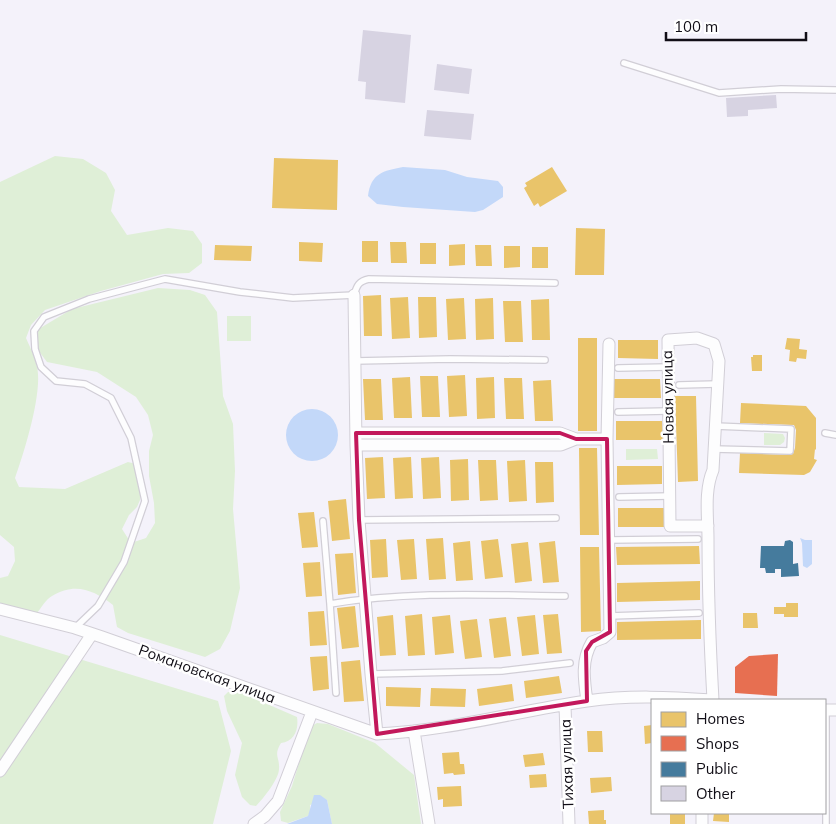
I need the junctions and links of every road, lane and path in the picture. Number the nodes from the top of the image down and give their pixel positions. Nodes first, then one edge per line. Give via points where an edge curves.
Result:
1 (624, 64) dead end
2 (836, 90) edge
3 (555, 282) dead end
4 (354, 295) junction
5 (608, 344) dead end
6 (544, 360) dead end
7 (355, 361) junction
8 (668, 367) junction
9 (618, 368) dead end
10 (717, 384) junction
11 (679, 385) dead end
12 (668, 411) junction
13 (618, 412) dead end
14 (715, 426) junction
15 (356, 433) junction
16 (427, 433) junction
17 (825, 434) dead end
18 (836, 434) edge
19 (507, 439) junction
20 (607, 439) junction
21 (356, 445) junction
22 (427, 445) junction
23 (714, 449) junction
24 (670, 496) junction
25 (619, 497) dead end
26 (556, 518) dead end
27 (359, 520) junction
28 (323, 521) dead end
29 (708, 526) junction
30 (698, 539) dead end
31 (609, 540) junction
32 (565, 596) dead end
33 (366, 598) junction
34 (330, 604) junction
35 (0, 609) edge
36 (699, 613) dead end
37 (610, 616) junction
38 (75, 628) junction
39 (92, 634) junction
40 (570, 663) dead end
41 (370, 674) junction
42 (336, 693) dead end
43 (687, 699) edge
44 (708, 699) edge
45 (587, 701) junction
46 (564, 705) junction
47 (829, 710) edge
48 (312, 712) junction
49 (414, 731) junction
50 (377, 734) junction
51 (0, 771) edge
52 (254, 824) edge
53 (429, 824) edge
54 (569, 824) edge
55 (826, 824) edge

1 - 2 lane via 719,93
3 - 4 lane via 369,279 361,280
4 - 7 street
4 - 38 lane via 293,298 166,279 89,299 44,317 34,331 41,367 56,381 85,384 111,398 131,438 145,501 124,562 98,606
5 - 20 street
6 - 7 lane
7 - 15 street
8 - 9 lane
8 - 10 street, Новая улица via 668,340 697,338 714,344 719,361
8 - 12 street, Новая улица
10 - 11 lane
10 - 14 street, Новая улица
12 - 13 lane
12 - 24 street, Новая улица
14 - 23 street, Новая улица
14 - 23 lane via 791,429 790,451
15 - 16 street
15 - 21 street
16 - 19 street
16 - 22 street
17 - 18 lane
19 - 20 street via 560,433 576,439
19 - 22 street
20 - 31 street
21 - 22 street
21 - 27 street
23 - 29 street, Новая улица via 713,470 708,483
24 - 25 lane
24 - 29 street, Новая улица via 670,526
26 - 27 lane
27 - 33 street
28 - 34 lane
29 - 44 street, Новая улица
30 - 31 lane
31 - 37 street
32 - 33 lane via 436,594
33 - 34 lane
33 - 41 street
34 - 42 lane
35 - 38 street, Романовская улица
36 - 37 lane
37 - 45 street via 610,632 592,642 586,651
38 - 39 street, Романовская улица
39 - 48 street, Романовская улица
39 - 51 street
40 - 41 lane via 502,671
41 - 50 street
43 - 45 street, Романовская улица via 646,697
45 - 46 street, Романовская улица
46 - 49 street, Романовская улица
46 - 54 street, Тихая улица
47 - 55 lane
48 - 50 street, Романовская улица
48 - 52 street via 278,801
49 - 50 street, Романовская улица
49 - 53 street

